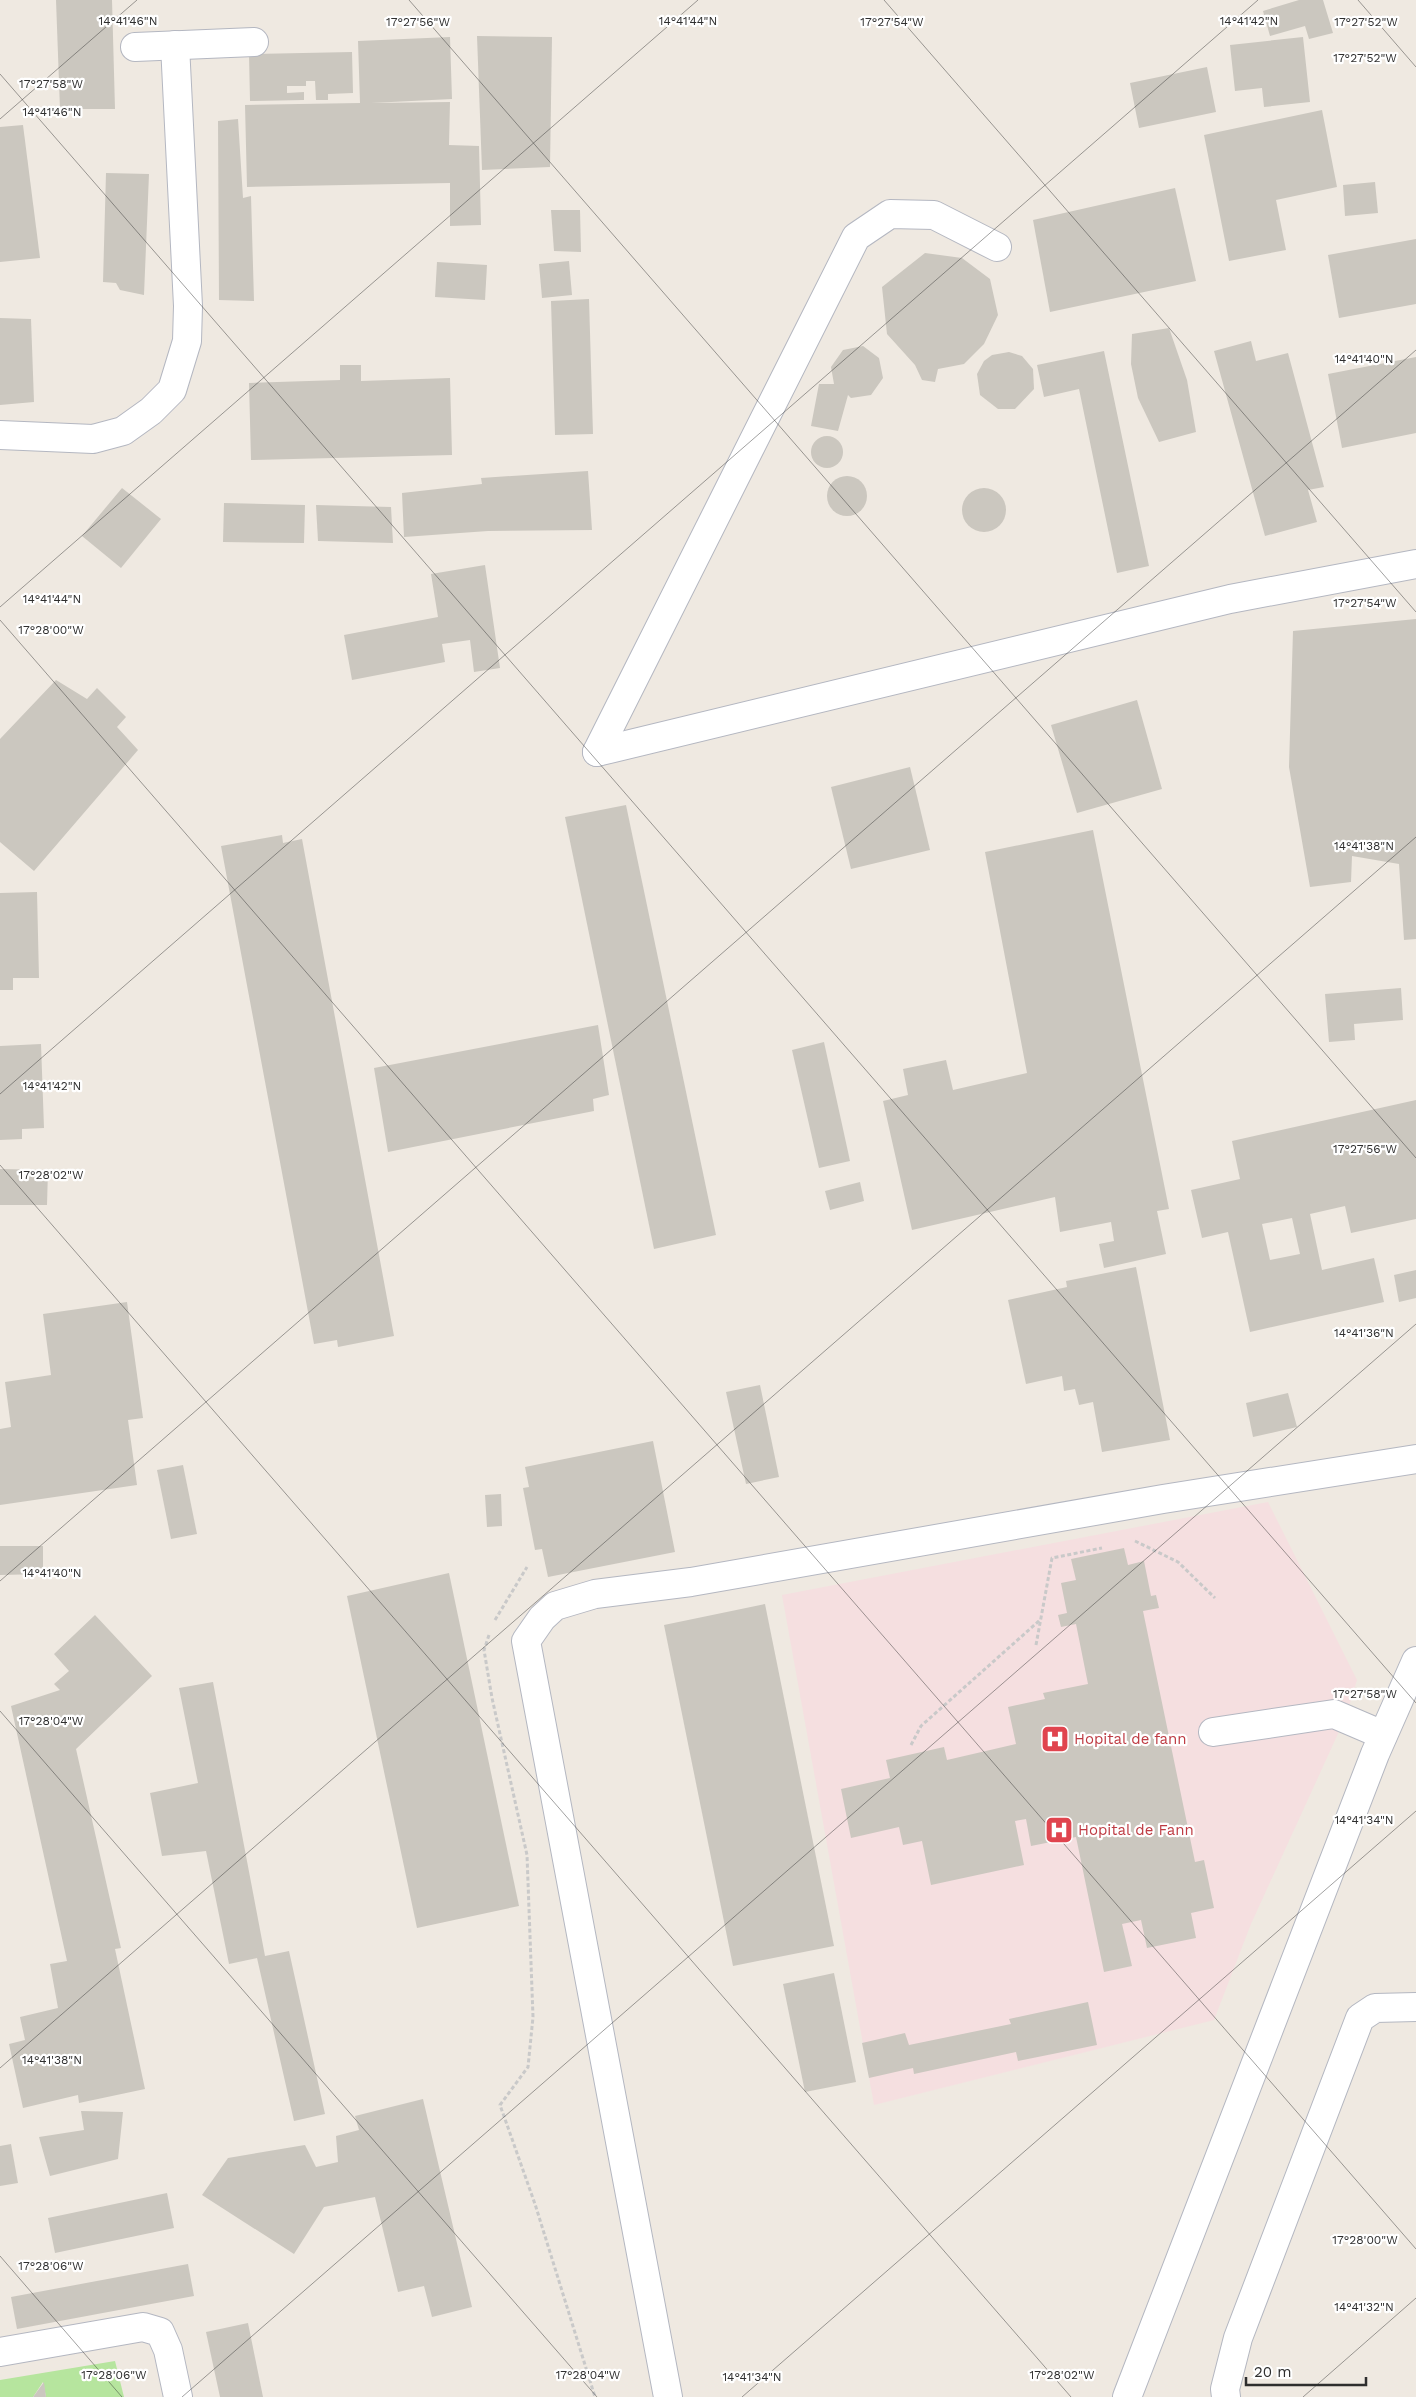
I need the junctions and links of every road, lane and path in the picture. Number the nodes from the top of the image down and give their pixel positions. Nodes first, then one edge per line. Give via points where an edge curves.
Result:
1 (254, 42) dead end
2 (175, 45) junction
3 (134, 47) dead end
4 (997, 247) dead end
5 (0, 435) edge
6 (1416, 564) edge
7 (1416, 1459) edge
8 (1128, 1543) dead end
9 (1109, 1546) dead end
10 (527, 1568) dead end
11 (1215, 1598) dead end
12 (1041, 1620) junction
13 (494, 1624) dead end
14 (490, 1633) dead end
15 (1036, 1645) dead end
16 (1416, 1662) edge
17 (1213, 1732) dead end
18 (1383, 1735) junction
19 (911, 1745) dead end
20 (1416, 2007) edge
21 (0, 2352) edge
22 (178, 2397) edge
23 (595, 2397) edge
24 (668, 2397) edge
25 (1127, 2397) edge
26 (1226, 2397) edge

1 - 2 street
2 - 3 street
2 - 5 street via 188,306 187,341 172,390 151,411 115,433 92,439
4 - 6 street via 934,215 890,214 856,237 597,752 1230,599
7 - 24 street via 1153,1500 690,1582 595,1594 555,1606 542,1618 526,1641
8 - 11 path via 1138,1541 1178,1562
9 - 12 path via 1052,1558
10 - 13 path
12 - 15 path
12 - 19 path via 921,1726
14 - 23 path via 484,1650 527,1855 533,2017 528,2067 500,2105 535,2204
16 - 18 street
17 - 18 street via 1334,1714
18 - 25 street
20 - 26 street via 1375,2008 1360,2018 1238,2338 1225,2389
21 - 22 street via 143,2327 160,2332 168,2350

